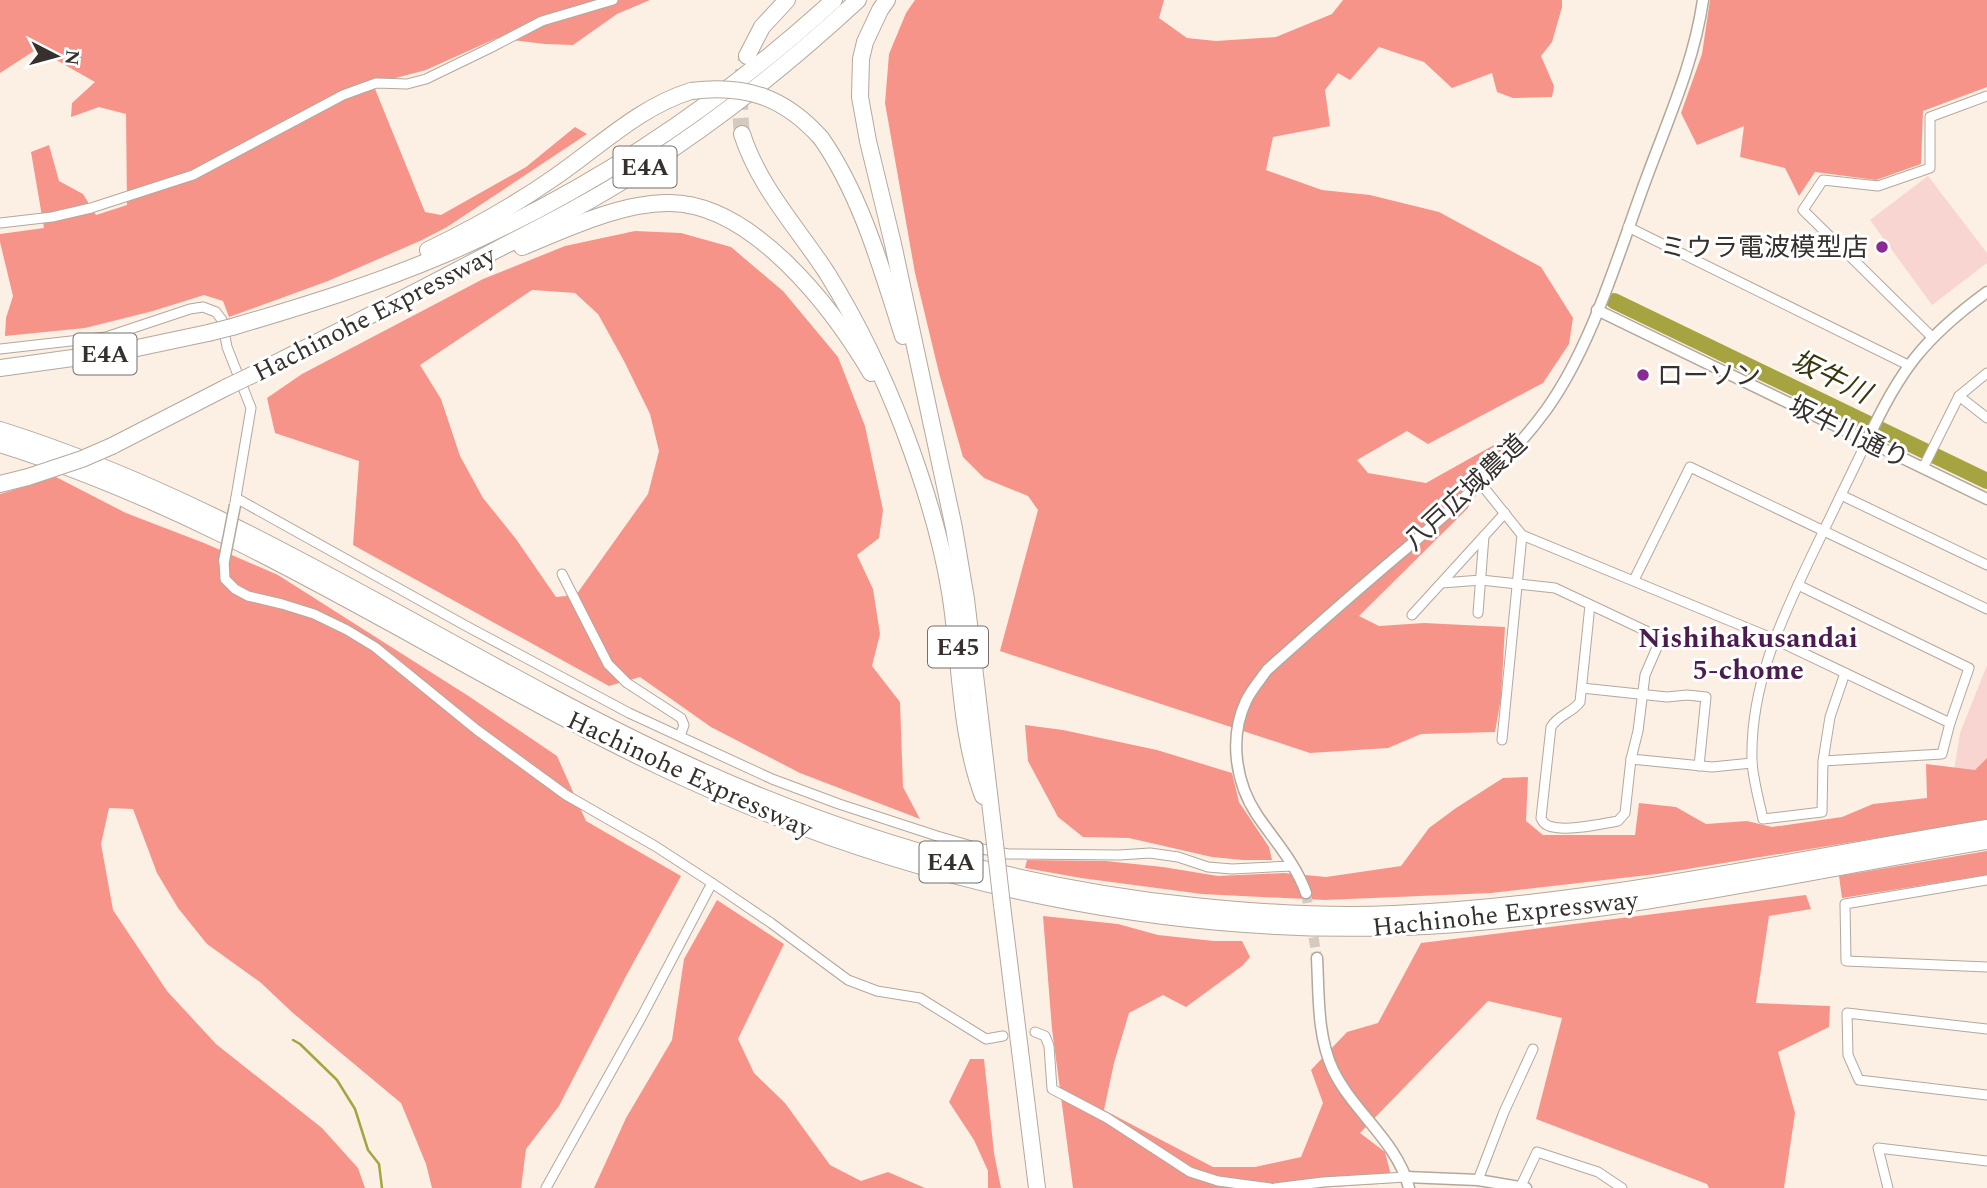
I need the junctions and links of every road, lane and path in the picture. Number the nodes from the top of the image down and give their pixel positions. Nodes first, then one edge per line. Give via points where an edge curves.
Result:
1 (613, 0) edge
2 (787, 0) edge
3 (834, 0) edge
4 (858, 0) edge
5 (887, 0) edge
6 (1703, 0) edge
7 (747, 56) tunnel mouth
8 (1987, 96) edge
9 (742, 134) tunnel mouth
10 (0, 223) edge
11 (1628, 227) junction
12 (1987, 292) edge
13 (407, 297) junction
14 (311, 303) junction
15 (1597, 310) junction
16 (1932, 337) junction
17 (0, 349) edge
18 (1908, 365) junction
19 (0, 368) edge
20 (1987, 373) edge
21 (1959, 396) junction
22 (1987, 418) edge
23 (0, 430) edge
24 (1868, 438) junction
25 (0, 444) edge
26 (915, 462) junction
27 (1924, 465) junction
28 (940, 467) junction
29 (0, 484) edge
30 (1481, 484) junction
31 (1841, 495) junction
32 (1987, 499) edge
33 (235, 501) junction
34 (1505, 513) junction
35 (1824, 531) junction
36 (1522, 535) junction
37 (1484, 536) junction
38 (224, 561) joint
39 (1987, 565) edge
40 (562, 574) dead end
41 (1481, 580) junction
42 (1634, 580) junction
43 (1441, 583) junction
44 (1517, 584) junction
45 (1798, 585) junction
46 (1590, 605) junction
47 (1987, 609) edge
48 (1478, 613) dead end
49 (1412, 615) dead end
50 (1774, 639) junction
51 (1845, 673) junction
52 (1582, 688) junction
53 (1642, 694) junction
54 (1950, 723) junction
55 (680, 736) junction
56 (1502, 740) dead end
57 (1631, 759) junction
58 (1822, 761) junction
59 (1752, 764) junction
60 (1699, 766) junction
61 (1987, 828) edge
62 (995, 839) junction
63 (1987, 841) edge
64 (1292, 866) junction
65 (1987, 880) edge
66 (712, 883) junction
67 (1306, 893) tunnel mouth
68 (1317, 958) tunnel mouth
69 (1987, 967) edge
70 (1987, 1029) edge
71 (1035, 1032) dead end
72 (1003, 1036) dead end
73 (1533, 1049) dead end
74 (1987, 1095) edge
75 (1987, 1161) edge
76 (1407, 1182) edge
77 (1476, 1182) edge
78 (546, 1188) edge
79 (1037, 1188) edge
80 (1272, 1188) edge
81 (1522, 1188) edge
82 (1622, 1188) edge
83 (1888, 1188) edge

1 - 10 street via 542,21 426,79 376,83 343,95 193,175 91,208
2 - 7 highway via 762,27
3 - 14 highway, Hachinohe Expressway / E4A via 714,100 586,183 445,254
4 - 13 highway, Hachinohe Expressway / E4A via 766,81 640,170
5 - 28 highway via 865,42 860,97
6 - 11 street, 八戸広域農道 via 1686,68
8 - 16 street via 1930,117 1930,168 1878,186 1823,180 1803,210
9 - 26 highway via 762,181 827,273 861,333
11 - 15 street, 八戸広域農道
11 - 18 street
12 - 16 street
13 - 26 highway via 614,212 668,202 705,208 757,237 834,318 886,399
13 - 29 highway, Hachinohe Expressway / E4A, bridge via 112,446
14 - 19 highway, Hachinohe Expressway / E4A, bridge via 232,327 123,351
14 - 28 highway, bridge via 492,216 659,103 691,91 719,89 771,99 796,113 821,138 843,174 910,358
15 - 24 street, 坂牛川通り
15 - 30 street, 八戸広域農道 via 1571,369 1547,408
16 - 18 street
17 - 33 street via 106,337 190,309 204,307 216,312 251,408
18 - 24 street
20 - 21 street
21 - 22 street
21 - 27 street
23 - 61 highway, Hachinohe Expressway / E4A via 132,479 235,527 628,736 727,783 914,852 1038,883 1139,901 1235,911 1393,914 1571,898
24 - 27 street, 坂牛川通り
24 - 31 street
25 - 63 highway, Hachinohe Expressway / E4A via 111,484 240,543 619,747 718,793 912,865 1044,897 1226,923 1387,928 1562,913
26 - 62 highway, E45 via 944,562 971,755
27 - 32 street, 坂牛川通り
28 - 62 highway, E45 via 960,563
30 - 34 street
30 - 64 street, 八戸広域農道 via 1267,670 1247,699 1235,743 1243,787
31 - 35 street
31 - 39 street
33 - 38 street, bridge
33 - 55 street
34 - 36 street
34 - 37 street
35 - 42 street via 1690,467
35 - 45 street
35 - 47 street
36 - 42 street
36 - 44 street
37 - 41 street
37 - 43 street
38 - 66 street via 225,579 234,589 314,614 347,630 566,795
40 - 55 street via 608,664 627,684 681,718
41 - 43 street
41 - 44 street
41 - 48 street
42 - 50 street
43 - 49 street
44 - 46 street via 1555,589
44 - 56 street
45 - 50 street
45 - 54 street via 1969,668
46 - 52 street
46 - 53 street via 1661,638
50 - 51 street
50 - 59 street via 1759,689
51 - 54 street
51 - 58 street
52 - 53 street
52 - 57 street via 1576,709 1551,727 1543,822 1569,827 1622,819
53 - 57 street
53 - 60 street via 1706,697
54 - 58 street via 1942,754
55 - 64 street via 772,779 982,849 1021,855 1150,853 1232,869
57 - 60 street
58 - 59 street via 1822,811 1763,819
59 - 60 street
62 - 79 highway, E45, bridge
64 - 67 street, 八戸広域農道
65 - 69 street via 1845,904 1846,961
66 - 72 street via 848,980 920,998 986,1039
66 - 78 street
68 - 76 street via 1325,1047 1333,1070 1394,1154
70 - 74 street via 1847,1013 1848,1055 1859,1080
71 - 80 street via 1045,1036 1049,1046 1052,1089 1190,1172
73 - 77 street
75 - 83 street via 1878,1148
76 - 77 street
76 - 80 street via 1323,1182
77 - 81 street
81 - 82 street via 1537,1152 1598,1172

